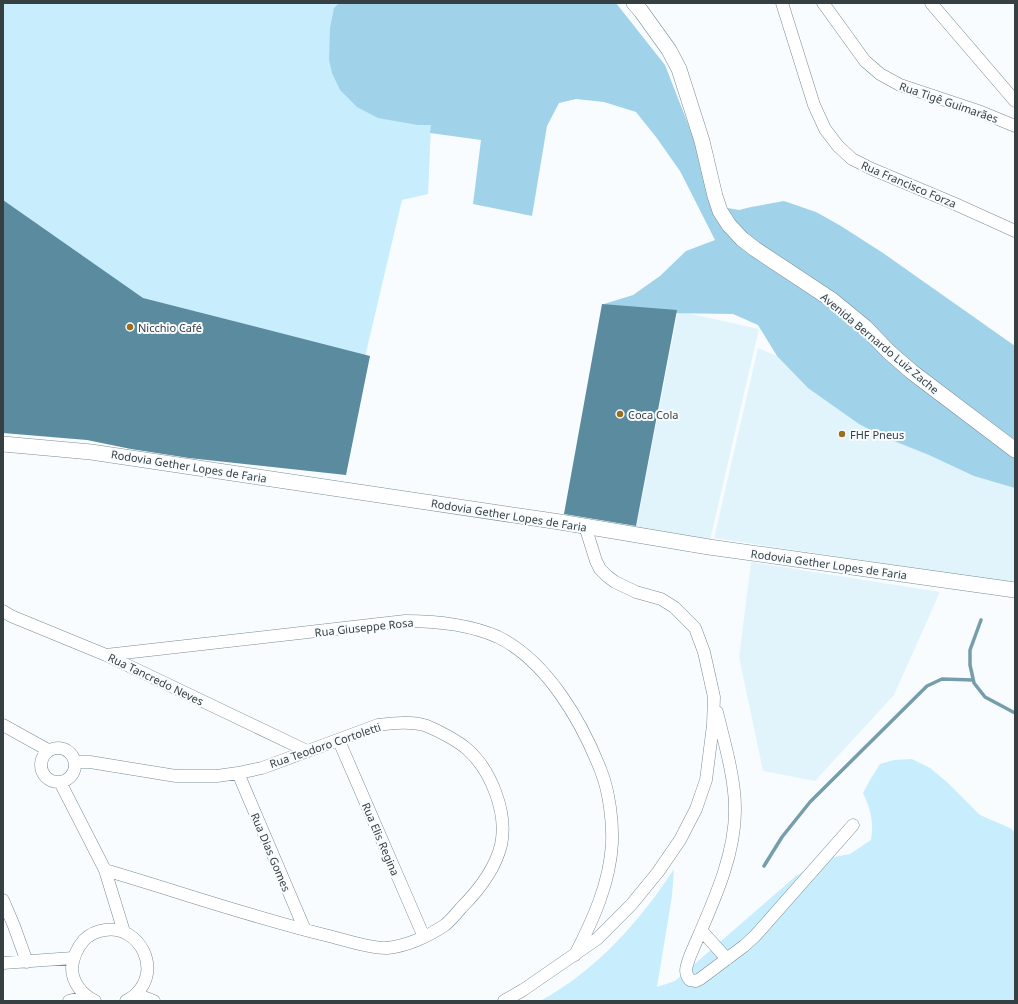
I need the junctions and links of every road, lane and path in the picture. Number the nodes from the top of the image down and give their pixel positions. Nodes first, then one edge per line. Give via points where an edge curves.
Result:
1 (634, 3) edge
2 (782, 3) edge
3 (823, 3) edge
4 (931, 3) edge
5 (1015, 101) edge
6 (1015, 126) edge
7 (1015, 231) edge
8 (3, 444) edge
9 (1015, 450) edge
10 (585, 526) junction
11 (1015, 590) edge
12 (6, 614) edge
13 (106, 655) junction
14 (714, 697) junction
15 (3, 725) edge
16 (339, 740) junction
17 (48, 750) junction
18 (307, 751) junction
19 (75, 762) junction
20 (238, 773) junction
21 (60, 782) junction
22 (853, 825) dead end
23 (105, 870) junction
24 (3, 900) edge
25 (304, 930) junction
26 (701, 930) junction
27 (124, 932) junction
28 (424, 937) junction
29 (575, 955) junction
30 (73, 958) junction
31 (728, 959) junction
32 (27, 962) junction
33 (3, 963) edge
34 (136, 994) junction
35 (91, 999) edge
36 (70, 1001) edge
37 (126, 1001) edge
38 (154, 1001) edge
39 (504, 1001) edge

1 - 9 street, Avenida Bernardo Luiz Zache via 666,45 679,69 702,141 715,196 720,211 729,225 755,249 832,300 912,372
2 - 7 street, Rua Francisco Forza via 814,105 825,129 838,146 852,159 872,169
3 - 6 street, Rua Tigê Guimarães via 865,61 880,74 900,85
4 - 5 street
8 - 10 street, Rodovia Gether Lopes de Faria via 91,452
10 - 11 street, Rodovia Gether Lopes de Faria via 701,546
10 - 14 street via 596,561 607,576 636,592 661,599 674,607 695,628 704,652
12 - 13 street, Rua Tancredo Neves
13 - 18 street, Rua Tancredo Neves
13 - 29 street, Rua Giuseppe Rosa via 412,621 442,623 481,631 510,644 530,659 569,706 602,772 608,799 612,844 605,882 598,908
14 - 26 street via 731,775 735,808 733,836 727,863
14 - 29 street via 706,780 696,809 680,840 631,905 597,939
15 - 17 street
16 - 18 street, Rua Teodoro Cortoletti
16 - 28 street, Rua Elis Regina
16 - 28 street, Rua Teodoro Cortoletti via 378,725 413,723 427,726 467,749 493,785 503,825 501,844 494,864 487,878 461,909 446,924
17 - 19 street via 55,747 66,749 74,757
17 - 21 street via 42,756 42,772 50,780
18 - 20 street, Rua Teodoro Cortoletti via 262,768
19 - 20 street, Rua Teodoro Cortoletti via 90,762 176,776
19 - 21 street via 70,777
20 - 25 street, Rua Dias Gomes
21 - 23 street
22 - 31 street via 755,936
23 - 25 street, Rua Teodoro Cortoletti
23 - 27 street
24 - 32 street
25 - 28 street, Rua Teodoro Cortoletti via 386,948
26 - 31 street
26 - 31 street via 685,971 688,978 696,981
27 - 30 street via 112,929 99,931 87,937 78,946
27 - 34 street via 135,938 143,948 147,960 148,972 144,984
29 - 39 street
30 - 32 street
30 - 35 street via 74,979 79,989
32 - 33 street
34 - 37 street
34 - 38 street
35 - 36 street

